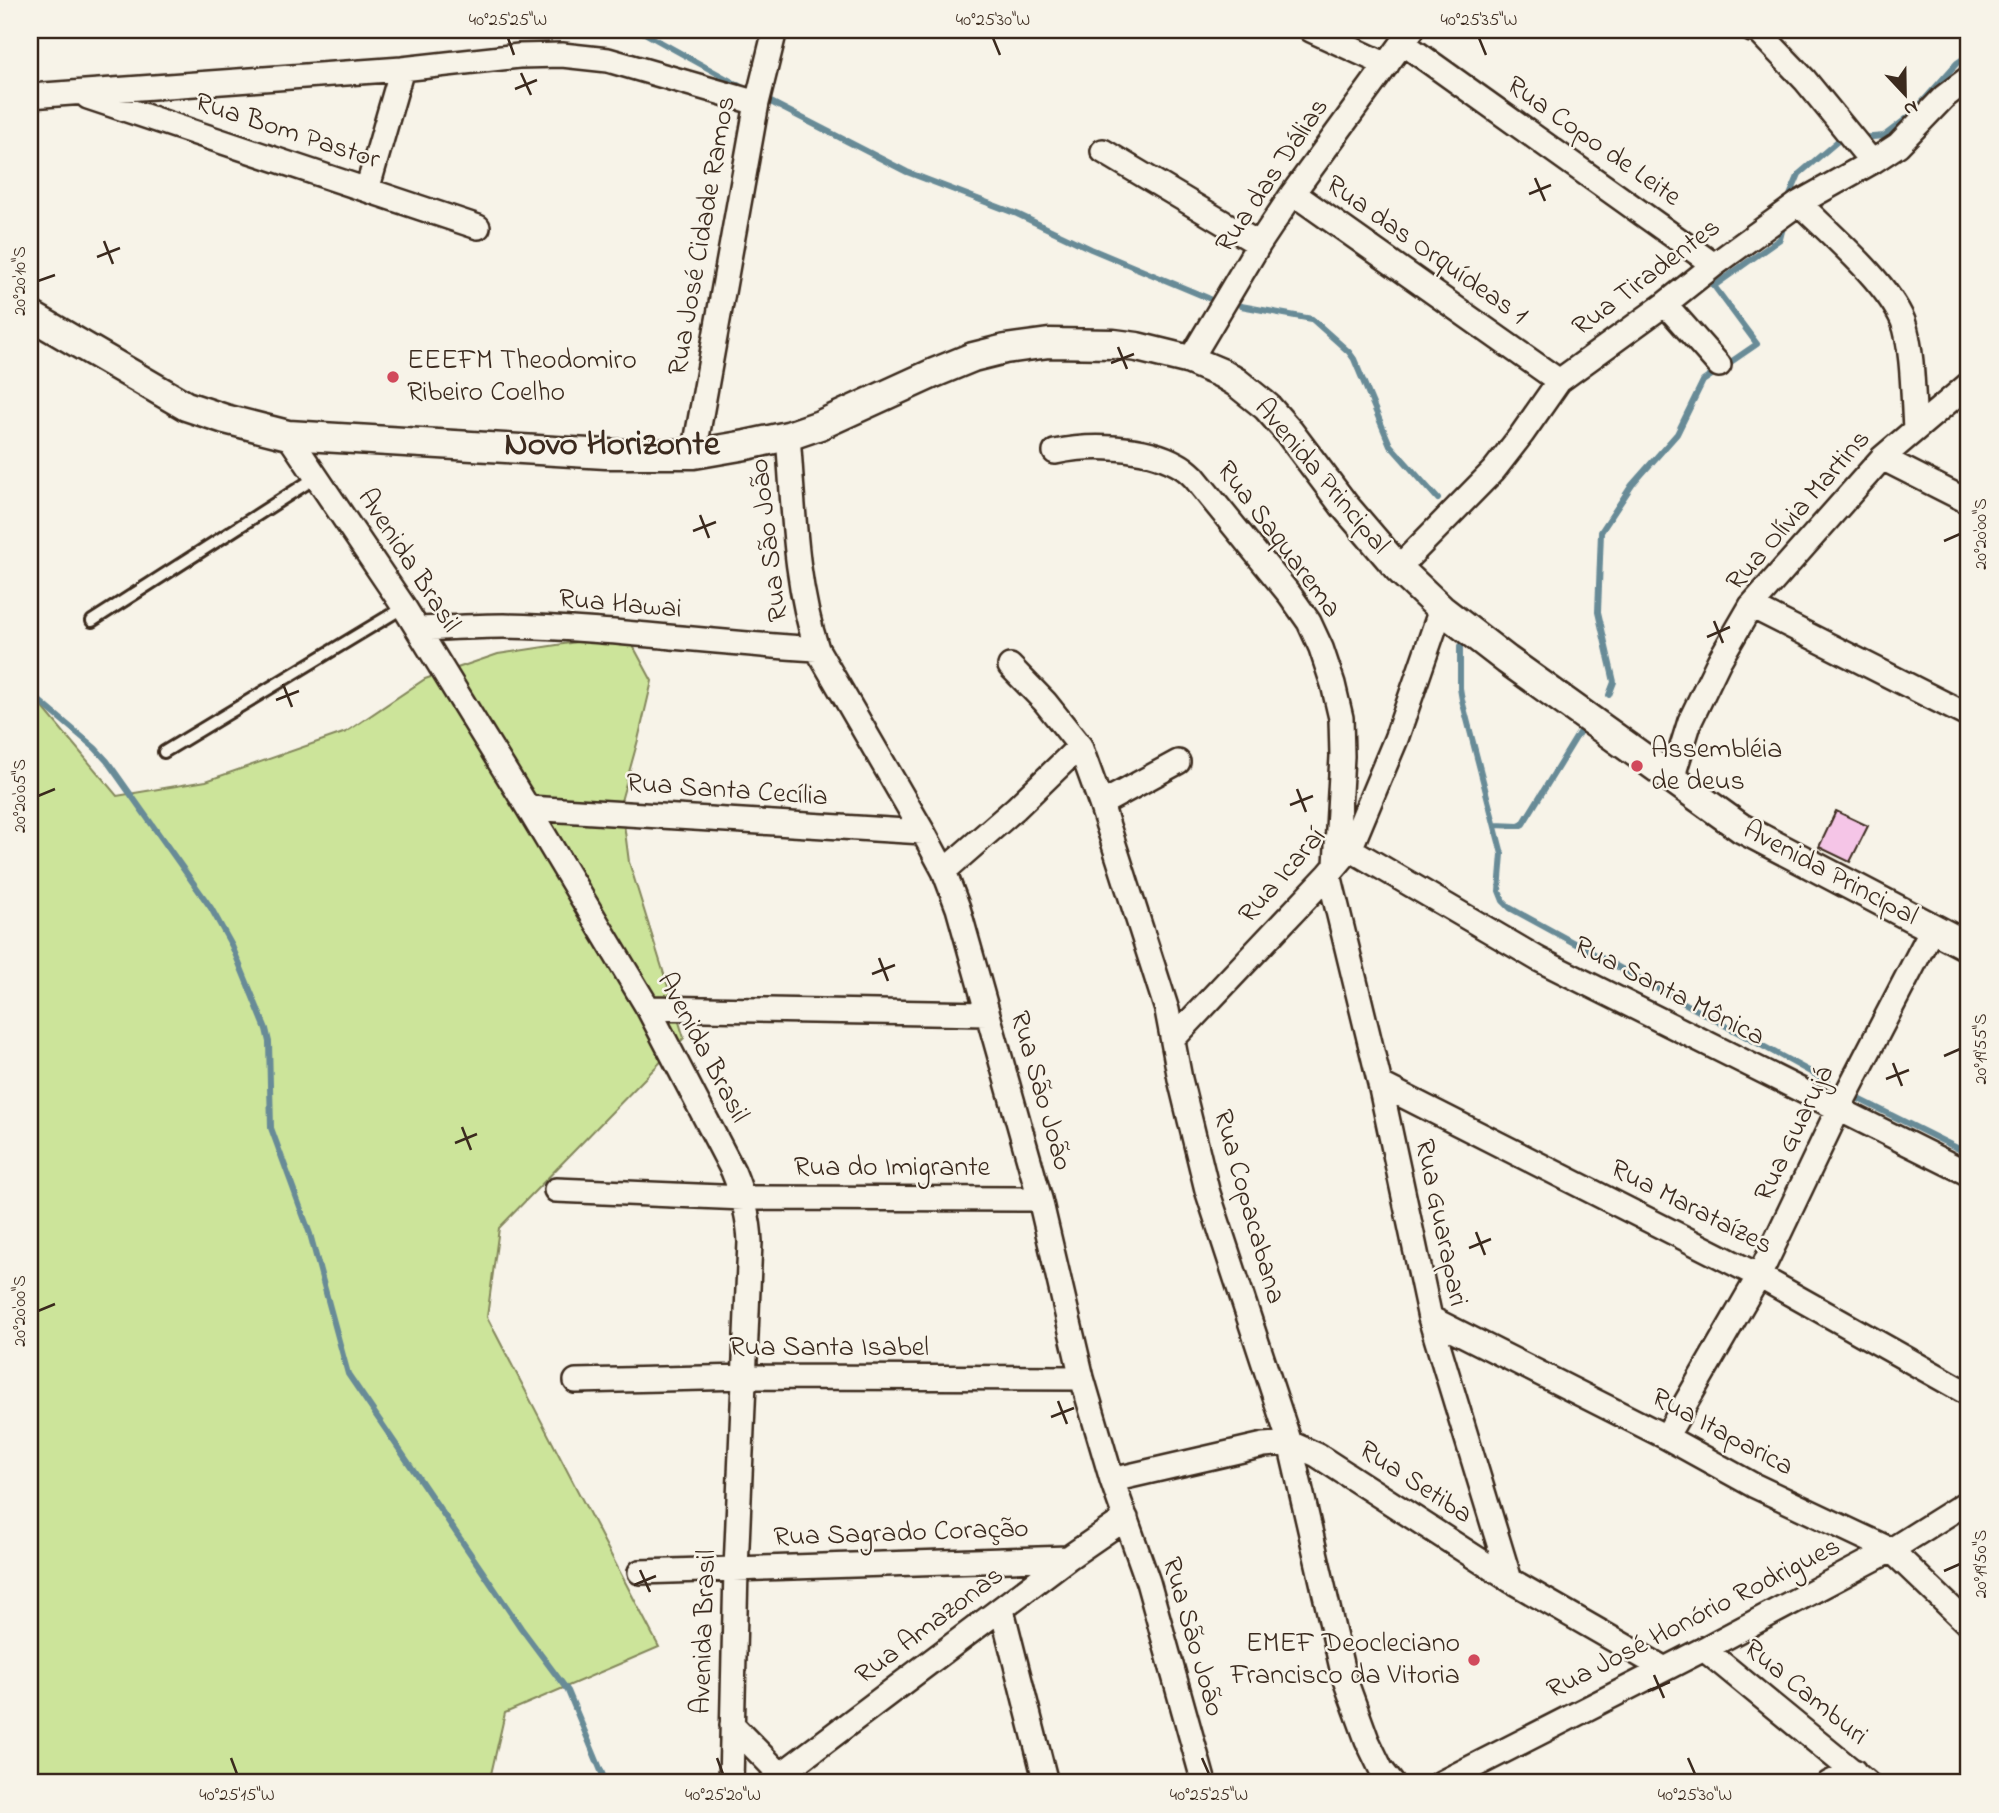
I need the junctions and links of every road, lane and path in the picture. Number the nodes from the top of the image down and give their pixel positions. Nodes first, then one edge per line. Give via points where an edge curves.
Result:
1 (775, 30) edge
2 (1311, 30) edge
3 (1755, 30) edge
4 (1407, 36) edge
5 (1387, 65) junction
6 (402, 69) junction
7 (1969, 78) edge
8 (33, 91) edge
9 (78, 94) junction
10 (757, 103) junction
11 (1103, 151) dead end
12 (1872, 162) junction
13 (367, 190) junction
14 (1293, 194) junction
15 (1799, 203) junction
16 (478, 227) dead end
17 (1259, 244) junction
18 (1714, 265) junction
19 (1665, 304) junction
20 (30, 315) edge
21 (1190, 360) junction
22 (1719, 365) dead end
23 (1559, 381) junction
24 (1969, 384) edge
25 (1915, 429) junction
26 (288, 435) junction
27 (788, 436) junction
28 (1055, 452) dead end
29 (694, 454) junction
30 (1882, 458) junction
31 (318, 476) junction
32 (1969, 502) edge
33 (1398, 568) junction
34 (1751, 606) junction
35 (404, 607) junction
36 (1441, 609) junction
37 (92, 621) dead end
38 (419, 629) junction
39 (817, 649) junction
40 (1010, 666) dead end
41 (1969, 716) edge
42 (1080, 746) junction
43 (164, 752) dead end
44 (1178, 762) dead end
45 (1672, 779) junction
46 (1101, 804) junction
47 (528, 808) junction
48 (923, 832) junction
49 (1338, 862) junction
50 (944, 871) junction
51 (1932, 929) junction
52 (1969, 947) edge
53 (648, 1008) junction
54 (987, 1014) junction
55 (1173, 1039) junction
56 (1380, 1084) junction
57 (1838, 1110) junction
58 (1969, 1174) edge
59 (556, 1190) dead end
60 (744, 1198) junction
61 (1040, 1199) junction
62 (1759, 1276) junction
63 (1430, 1318) junction
64 (746, 1377) junction
65 (1082, 1378) junction
66 (576, 1381) dead end
67 (1969, 1394) edge
68 (1666, 1437) junction
69 (1290, 1443) junction
70 (1112, 1480) junction
71 (1969, 1501) edge
72 (1126, 1518) junction
73 (1891, 1550) junction
74 (1068, 1558) junction
75 (736, 1569) junction
76 (640, 1572) dead end
77 (1510, 1580) junction
78 (1002, 1610) junction
79 (1969, 1625) edge
80 (1704, 1649) junction
81 (1663, 1668) junction
82 (732, 1725) junction
83 (1861, 1777) edge
84 (780, 1781) edge
85 (731, 1783) edge
86 (1046, 1783) edge
87 (1204, 1783) edge
88 (1392, 1783) edge
89 (1441, 1783) edge
90 (1829, 1783) edge

1 - 10 street, Rua José Cidade Ramos
2 - 5 street
3 - 12 street via 1805,80
4 - 5 street, Rua das Dálias
4 - 18 street, Rua Copo de Leite
5 - 14 street, Rua das Dálias
6 - 9 street
6 - 10 street via 562,55 608,60
6 - 13 street
7 - 12 street, Rua Tiradentes via 1898,145
8 - 9 street
9 - 13 street, Rua Bom Pastor
10 - 29 street, Rua José Cidade Ramos
11 - 17 street
12 - 15 street, Rua Tiradentes
13 - 16 street, Rua Bom Pastor
14 - 17 street, Rua das Dálias
14 - 23 street, Rua das Orquídeas 1
15 - 18 street, Rua Tiradentes
15 - 25 street via 1870,275 1903,322
17 - 21 street, Rua das Dálias
18 - 19 street, Rua Tiradentes
19 - 22 street
19 - 23 street, Rua Tiradentes
20 - 26 street, Avenida Principal via 186,406
21 - 27 street, Avenida Principal via 1114,344 1049,343 1005,349 934,373
21 - 33 street, Avenida Principal via 1236,382 1267,407
23 - 33 street, Rua Tiradentes via 1494,470
24 - 25 street, Rua Olívia Martins
25 - 30 street, Rua Olívia Martins
26 - 29 street, Avenida Principal via 606,454
26 - 31 street, Avenida Brasil
27 - 29 street, Avenida Principal
27 - 39 street, Rua São João via 800,585
28 - 49 street, Rua Saquarema via 1100,447 1159,456 1178,464 1194,477 1309,622 1341,718
30 - 32 street
30 - 34 street, Rua Olívia Martins
31 - 35 street, Avenida Brasil
31 - 37 lane
33 - 36 street, Avenida Principal
34 - 41 street
34 - 45 street, Rua Olívia Martins via 1690,720
35 - 38 street, Avenida Brasil
35 - 43 lane
36 - 45 street, Avenida Principal
36 - 49 street, Rua Icaraí via 1396,739
38 - 39 street, Rua Hawai via 502,626
38 - 47 street, Avenida Brasil
39 - 48 street, Rua São João
40 - 42 street, Rua Copacabana
42 - 46 street, Rua Copacabana
42 - 50 street
44 - 46 street
45 - 51 street, Avenida Principal via 1741,828
46 - 55 street, Rua Copacabana
47 - 48 street, Rua Santa Cecília
47 - 53 street, Avenida Brasil
48 - 50 street, Rua São João
49 - 55 street, Rua Icaraí
49 - 56 street, Rua Guarapari
49 - 57 street, Rua Santa Mônica
50 - 54 street, Rua São João
51 - 52 street, Avenida Principal
51 - 57 street, Rua Guarujá
53 - 54 street
53 - 60 street, Avenida Brasil
54 - 61 street, Rua São João
55 - 69 street, Rua Copacabana via 1207,1190
56 - 62 street, Rua Marataízes
56 - 63 street, Rua Guarapari
57 - 58 street, Rua Santa Mônica
57 - 62 street, Rua Guarujá
59 - 60 street, Rua do Imigrante
60 - 61 street, Rua do Imigrante
60 - 64 street, Avenida Brasil via 750,1242
61 - 65 street, Rua São João
62 - 67 street, Rua Marataízes
62 - 68 street, Rua Guarujá
63 - 68 street, Rua Itaparica
63 - 77 street, Rua Guarapari
64 - 65 street, Rua Santa Isabel
64 - 66 street, Rua Santa Isabel
64 - 75 street, Avenida Brasil
65 - 70 street, Rua São João
68 - 73 street, Rua Itaparica via 1753,1485
69 - 70 street via 1264,1444
69 - 77 street, Rua Setiba via 1317,1455
69 - 88 street, Rua Copacabana via 1345,1677 1367,1740
70 - 72 street, Rua São João
71 - 73 street, Rua José Honório Rodrigues
72 - 74 street, Rua Amazonas
72 - 87 street, Rua São João
73 - 79 street, Rua Itaparica
73 - 80 street, Rua José Honório Rodrigues
74 - 75 street, Rua Sagrado Coração
74 - 78 street, Rua Amazonas
75 - 76 street, Rua Sagrado Coração
75 - 82 street, Avenida Brasil
77 - 81 street, Rua Setiba
78 - 84 street, Rua Amazonas
78 - 86 street
80 - 81 street, Rua José Honório Rodrigues
80 - 83 street, Rua Camburi
81 - 89 street, Rua José Honório Rodrigues
82 - 84 street
82 - 85 street, Avenida Brasil
83 - 90 street

